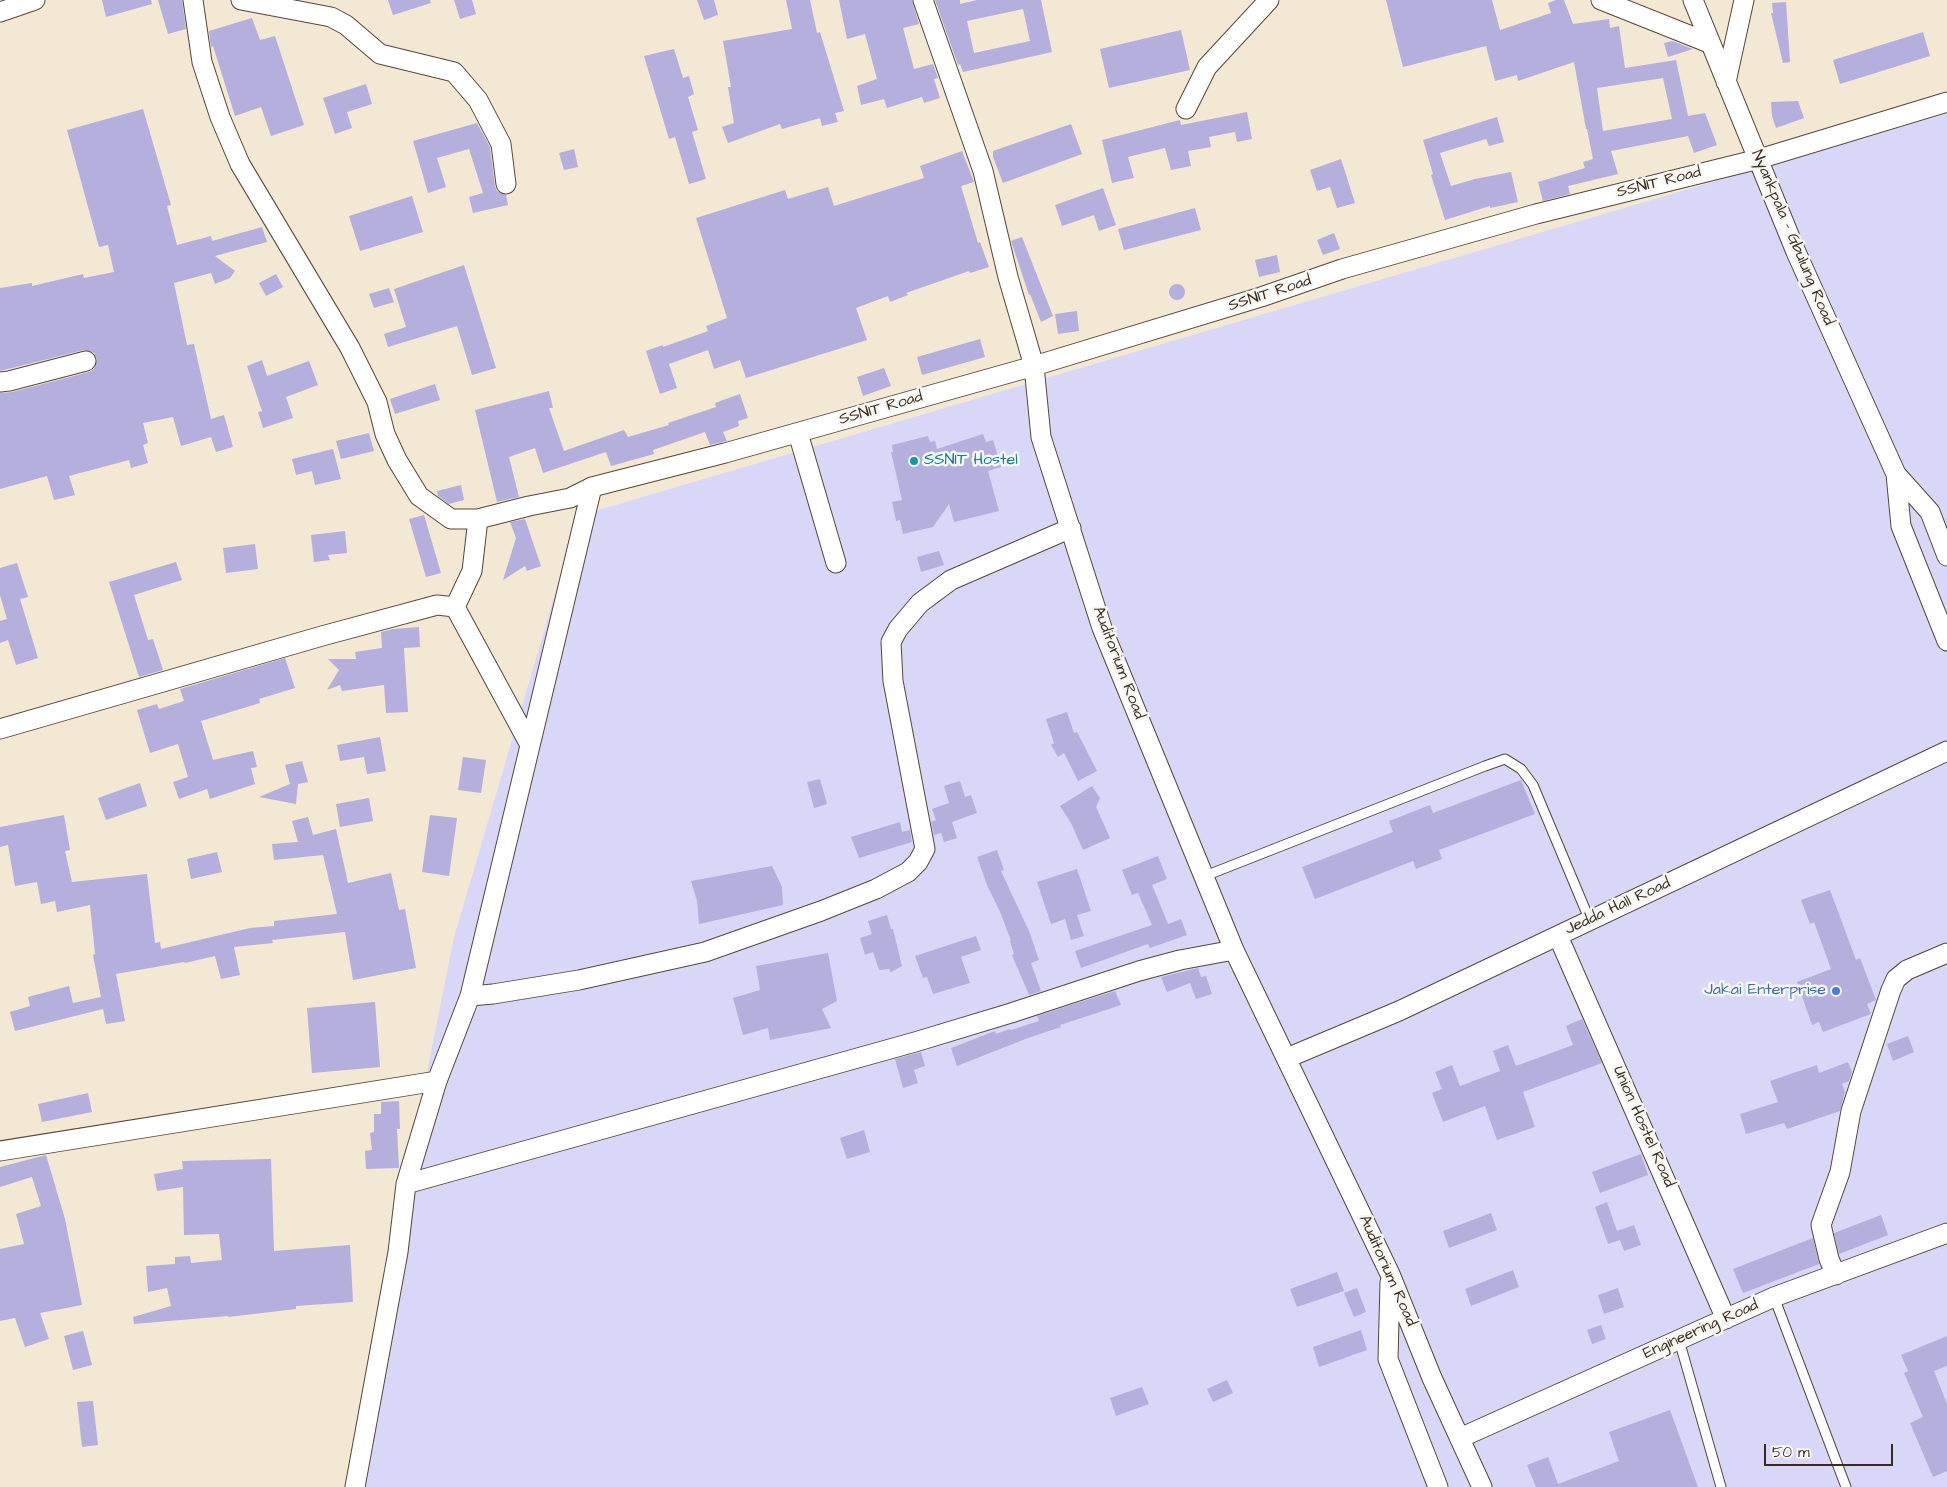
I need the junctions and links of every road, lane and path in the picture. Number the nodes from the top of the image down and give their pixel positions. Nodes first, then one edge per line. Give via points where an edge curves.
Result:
1 (36, 0) edge
2 (193, 0) edge
3 (241, 0) edge
4 (923, 0) edge
5 (1269, 0) edge
6 (1601, 0) edge
7 (1693, 0) edge
8 (1744, 0) edge
9 (0, 12) edge
10 (1709, 43) junction
11 (1726, 82) junction
12 (1947, 102) edge
13 (1186, 109) dead end
14 (1759, 159) junction
15 (506, 184) dead end
16 (86, 361) dead end
17 (1034, 366) junction
18 (0, 382) edge
19 (798, 433) junction
20 (1896, 474) junction
21 (592, 487) junction
22 (478, 519) junction
23 (1072, 528) junction
24 (1947, 556) edge
25 (836, 563) dead end
26 (455, 607) junction
27 (1947, 641) edge
28 (0, 730) edge
29 (530, 745) junction
30 (1947, 751) edge
31 (1205, 876) junction
32 (1590, 920) junction
33 (1558, 936) junction
34 (1234, 950) junction
35 (1947, 953) edge
36 (470, 996) junction
37 (1287, 1058) junction
38 (437, 1081) junction
39 (0, 1152) edge
40 (406, 1184) junction
41 (1947, 1233) edge
42 (1390, 1274) junction
43 (1836, 1275) junction
44 (1774, 1298) junction
45 (1726, 1319) junction
46 (1679, 1340) junction
47 (1460, 1438) junction
48 (355, 1487) edge
49 (1438, 1487) edge
50 (1482, 1487) edge
51 (1721, 1487) edge
52 (1846, 1487) edge

1 - 9 street
2 - 22 street, SSNIT Road via 202,62 240,164 350,348 378,402 385,434 397,460 419,496 451,519
3 - 15 street via 331,17 346,25 380,54 454,72 478,100 501,144
4 - 17 street, Auditorium Road via 982,171
5 - 13 street via 1207,67
6 - 10 street
7 - 10 street, Nyankpala - Gbulung Road
8 - 11 street
10 - 11 street, Nyankpala - Gbulung Road
11 - 14 street, Nyankpala - Gbulung Road
12 - 14 street, SSNIT Road
14 - 17 street, SSNIT Road via 1536,214 1342,269
14 - 20 street, Nyankpala - Gbulung Road via 1796,252
16 - 18 street
17 - 19 street, SSNIT Road
17 - 23 street, Auditorium Road via 1042,437
19 - 21 street, SSNIT Road
19 - 25 street
20 - 24 street via 1930,512
20 - 27 street via 1901,526
21 - 22 street, SSNIT Road via 570,498
21 - 29 street
22 - 26 street via 472,571
23 - 31 street, Auditorium Road via 1102,628
23 - 36 street via 951,580 920,603 891,642 892,681 925,849 908,872 821,911 705,952 579,980
26 - 28 street via 437,605 322,636
26 - 29 street
29 - 36 street
30 - 32 street, Jedda Hall Road
31 - 32 lane via 1505,759 1522,769 1534,785
31 - 34 street, Auditorium Road
32 - 33 street, Jedda Hall Road
33 - 37 street, Jedda Hall Road via 1399,1011
33 - 45 street, Union Hostel Road
34 - 37 street, Auditorium Road
34 - 40 street via 1140,971 915,1042
35 - 43 street via 1907,970 1896,979 1892,990 1851,1111 1840,1172 1821,1225
36 - 38 street
37 - 42 street, Auditorium Road
38 - 39 street
38 - 40 street
40 - 48 street via 396,1262
41 - 43 street, Engineering Road
42 - 47 street, Auditorium Road
42 - 49 street via 1388,1359
43 - 44 street, Engineering Road
44 - 45 street, Engineering Road
44 - 52 lane
45 - 46 street, Engineering Road
46 - 47 street, Engineering Road
46 - 51 lane
47 - 50 street, Auditorium Road

